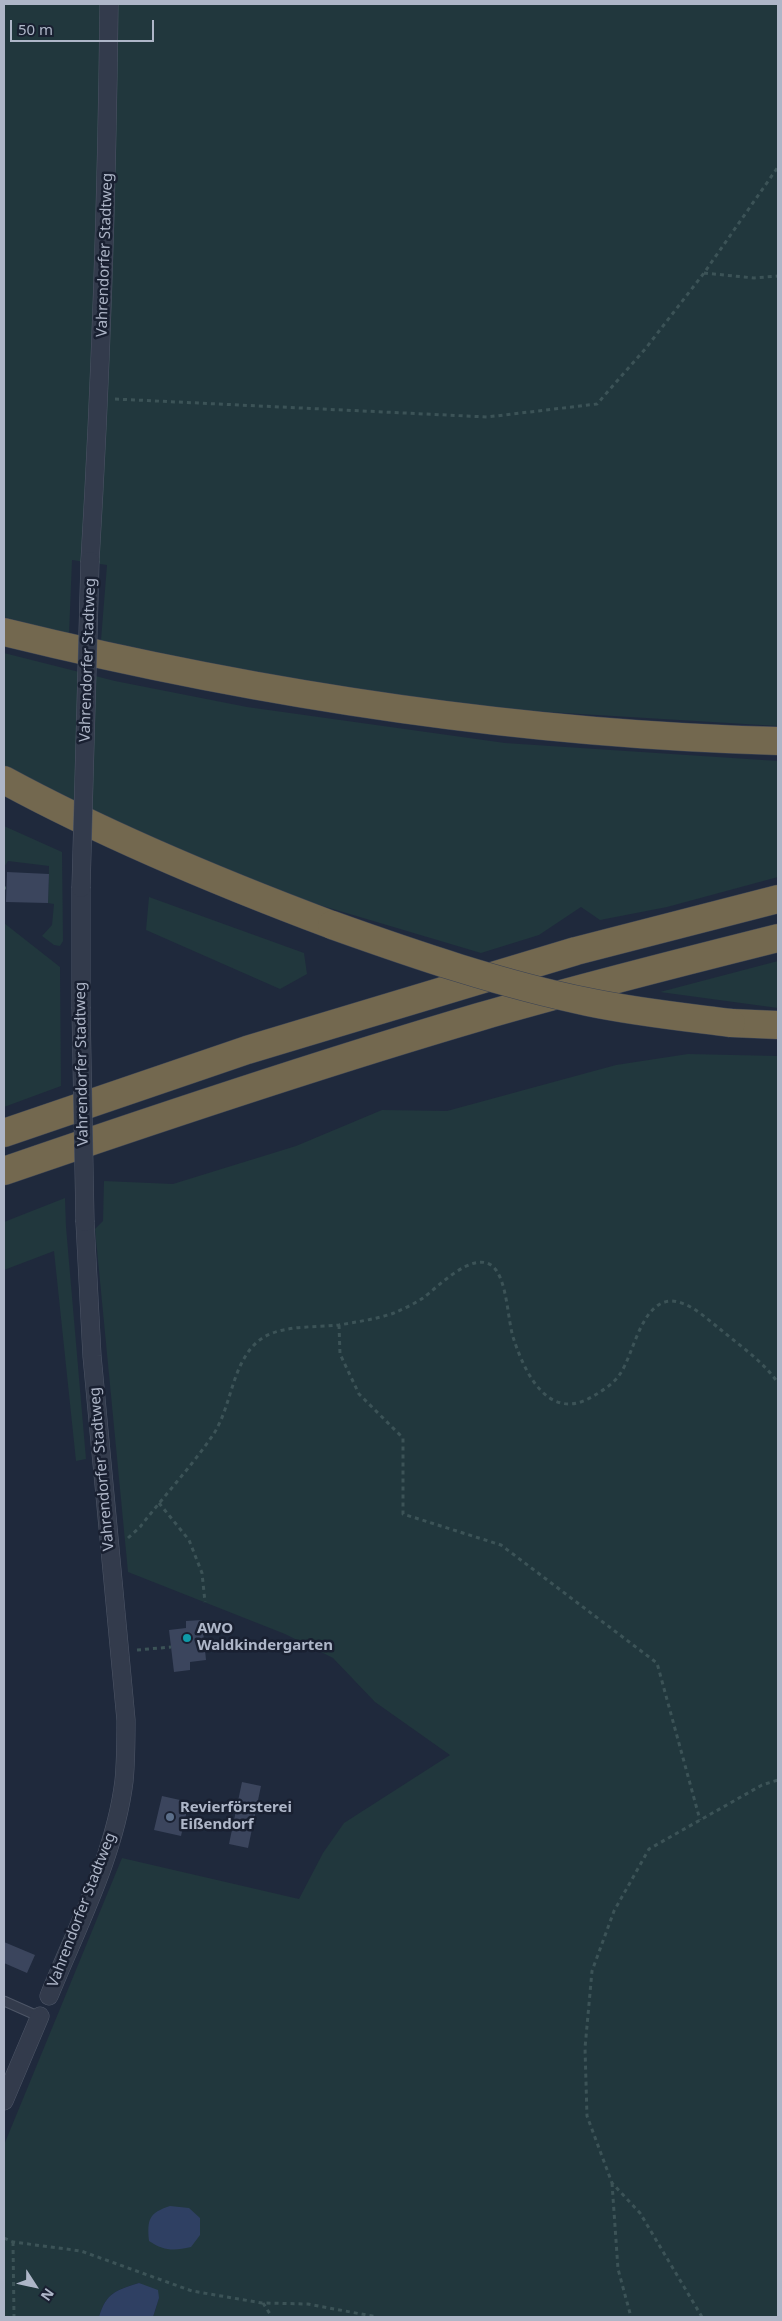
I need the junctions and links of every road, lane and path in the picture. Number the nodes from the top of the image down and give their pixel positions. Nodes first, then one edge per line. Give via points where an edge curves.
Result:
1 (109, 4) edge
2 (778, 167) edge
3 (704, 274) junction
4 (778, 276) edge
5 (100, 398) junction
6 (4, 632) edge
7 (778, 740) edge
8 (4, 780) edge
9 (778, 898) edge
10 (778, 938) edge
11 (778, 1025) edge
12 (4, 1133) edge
13 (4, 1171) edge
14 (340, 1325) junction
15 (778, 1383) edge
16 (159, 1502) junction
17 (110, 1543) junction
18 (205, 1602) dead end
19 (171, 1647) dead end
20 (134, 1650) dead end
21 (778, 1780) edge
22 (700, 1820) junction
23 (4, 2001) edge
24 (43, 2008) junction
25 (4, 2101) edge
26 (612, 2183) junction
27 (4, 2238) edge
28 (13, 2242) junction
29 (262, 2303) junction
30 (14, 2317) edge
31 (272, 2317) edge
32 (377, 2317) edge
33 (631, 2317) edge
34 (702, 2317) edge

1 - 5 street, Vahrendorfer Stadtweg
2 - 3 path
3 - 4 path via 754,278
3 - 5 path via 646,348 596,404 487,418
5 - 17 street, Vahrendorfer Stadtweg, bridge via 90,561 80,1008 92,1356
6 - 7 highway via 176,671 453,715 633,734
8 - 11 highway, bridge via 58,809 220,883 462,970 630,1009 731,1023
9 - 12 highway via 576,951 256,1047
10 - 13 highway via 479,1017 252,1087
14 - 15 path via 392,1314 420,1300 468,1264 486,1262 498,1274 514,1339 529,1371 539,1391 553,1400 568,1404 586,1400 605,1389 619,1376 647,1315 659,1305 671,1301 700,1313 769,1370
14 - 16 path via 277,1332 266,1335 256,1344 244,1358 214,1433
14 - 22 path via 340,1354 359,1394 403,1438 403,1514 502,1545 657,1663
16 - 17 path via 128,1538
16 - 18 path via 189,1540 202,1573
17 - 24 street, Vahrendorfer Stadtweg via 126,1720 124,1782 111,1840
19 - 20 path
21 - 22 path via 762,1785
22 - 26 path via 649,1849 614,1911 592,1971 585,2048 586,2116
23 - 24 lane
24 - 25 street, Vahrendorfer Stadtweg
26 - 33 path via 618,2269
26 - 34 path via 640,2213
27 - 28 path
28 - 29 path via 81,2251 192,2291
28 - 30 path
29 - 31 path
29 - 32 path via 308,2304

